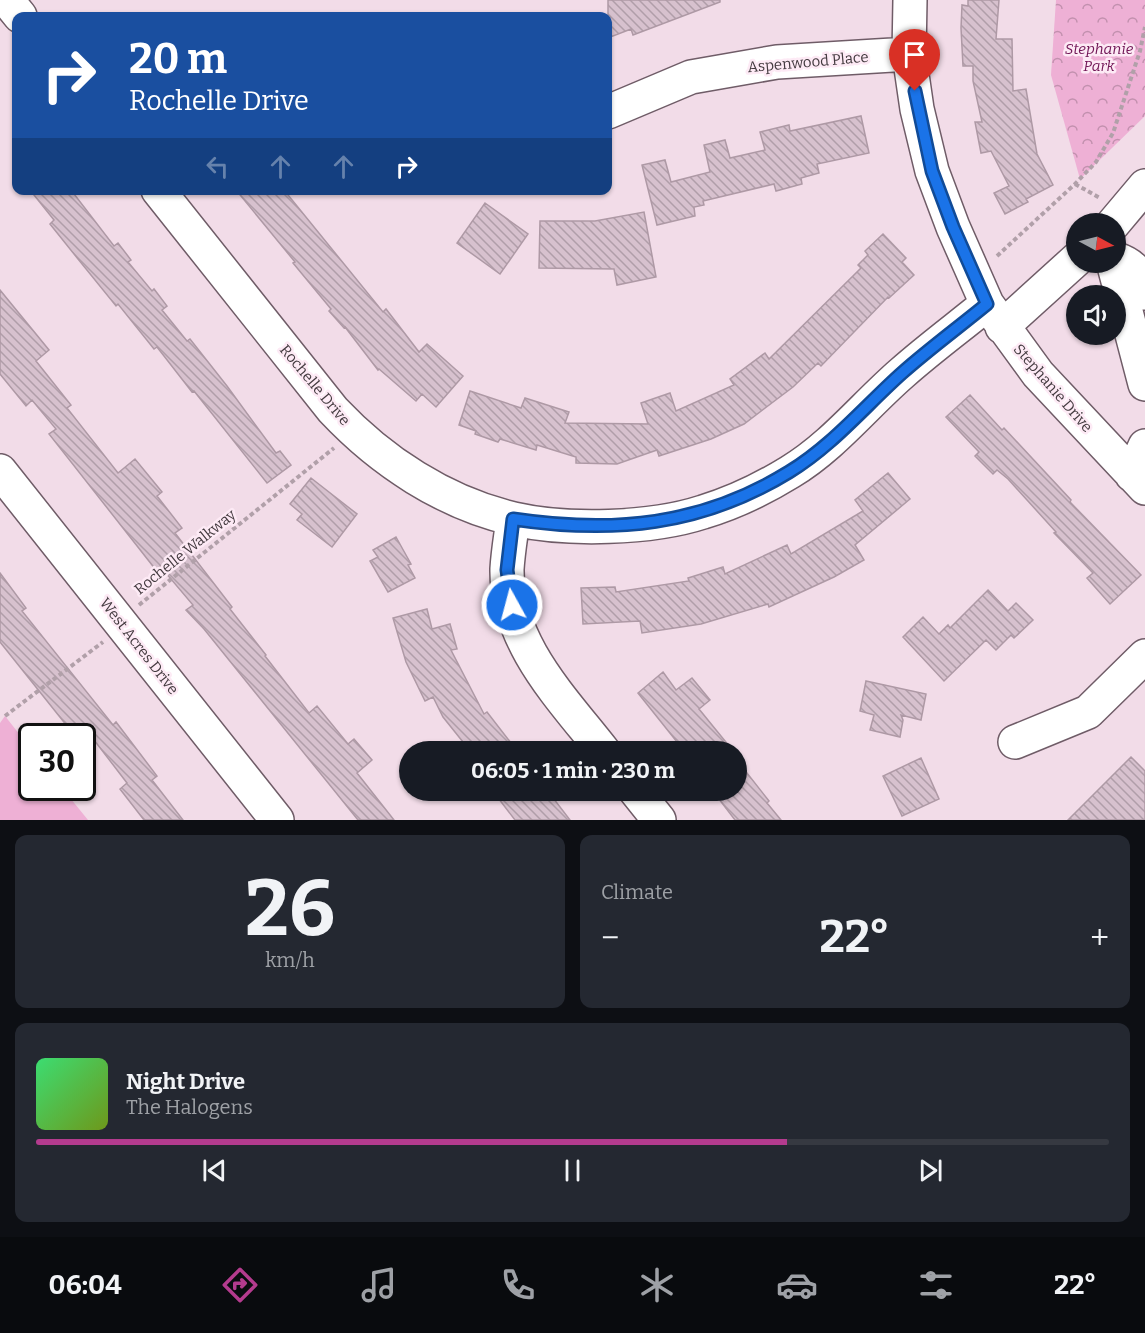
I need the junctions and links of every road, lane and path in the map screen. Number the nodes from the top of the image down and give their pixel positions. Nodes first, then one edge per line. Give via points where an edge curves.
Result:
1 (7, 0) edge
2 (910, 0) edge
3 (17, 12) edge
4 (1145, 27) edge
5 (909, 54) junction
6 (612, 110) edge
7 (1145, 186) edge
8 (162, 195) edge
9 (1122, 213) edge
10 (1126, 262) edge
11 (1066, 266) edge
12 (973, 272) junction
13 (1116, 273) edge
14 (1145, 293) edge
15 (994, 315) junction
16 (1145, 384) edge
17 (354, 432) junction
18 (1141, 470) edge
19 (0, 471) edge
20 (513, 519) junction
21 (119, 621) junction
22 (1145, 656) edge
23 (5, 716) dead end
24 (595, 741) edge
25 (1015, 742) dead end
26 (644, 801) edge
27 (277, 820) edge
28 (659, 820) edge

1 - 3 street
2 - 5 street, Stephanie Drive
4 - 12 path via 1113,133 1096,162 1000,254
5 - 6 street, Aspenwood Place via 777,62 691,77
5 - 12 street, Stephanie Drive via 932,171
7 - 9 street
8 - 17 street, Rochelle Drive
10 - 14 street via 1136,269
11 - 15 street, Rochelle Drive
12 - 15 street, Stephanie Drive
13 - 16 street
15 - 18 street, Stephanie Drive via 1038,374
15 - 20 street, Rochelle Drive via 902,373 821,450 790,472 703,513 604,526
17 - 20 street, Rochelle Drive via 412,477
17 - 21 path, Rochelle Walkway
19 - 21 street, West Acres Drive
20 - 24 street via 507,570 520,636 541,671
21 - 23 path, Rochelle Walkway via 100,645
21 - 27 street, West Acres Drive
22 - 25 street via 1088,712
26 - 28 street

